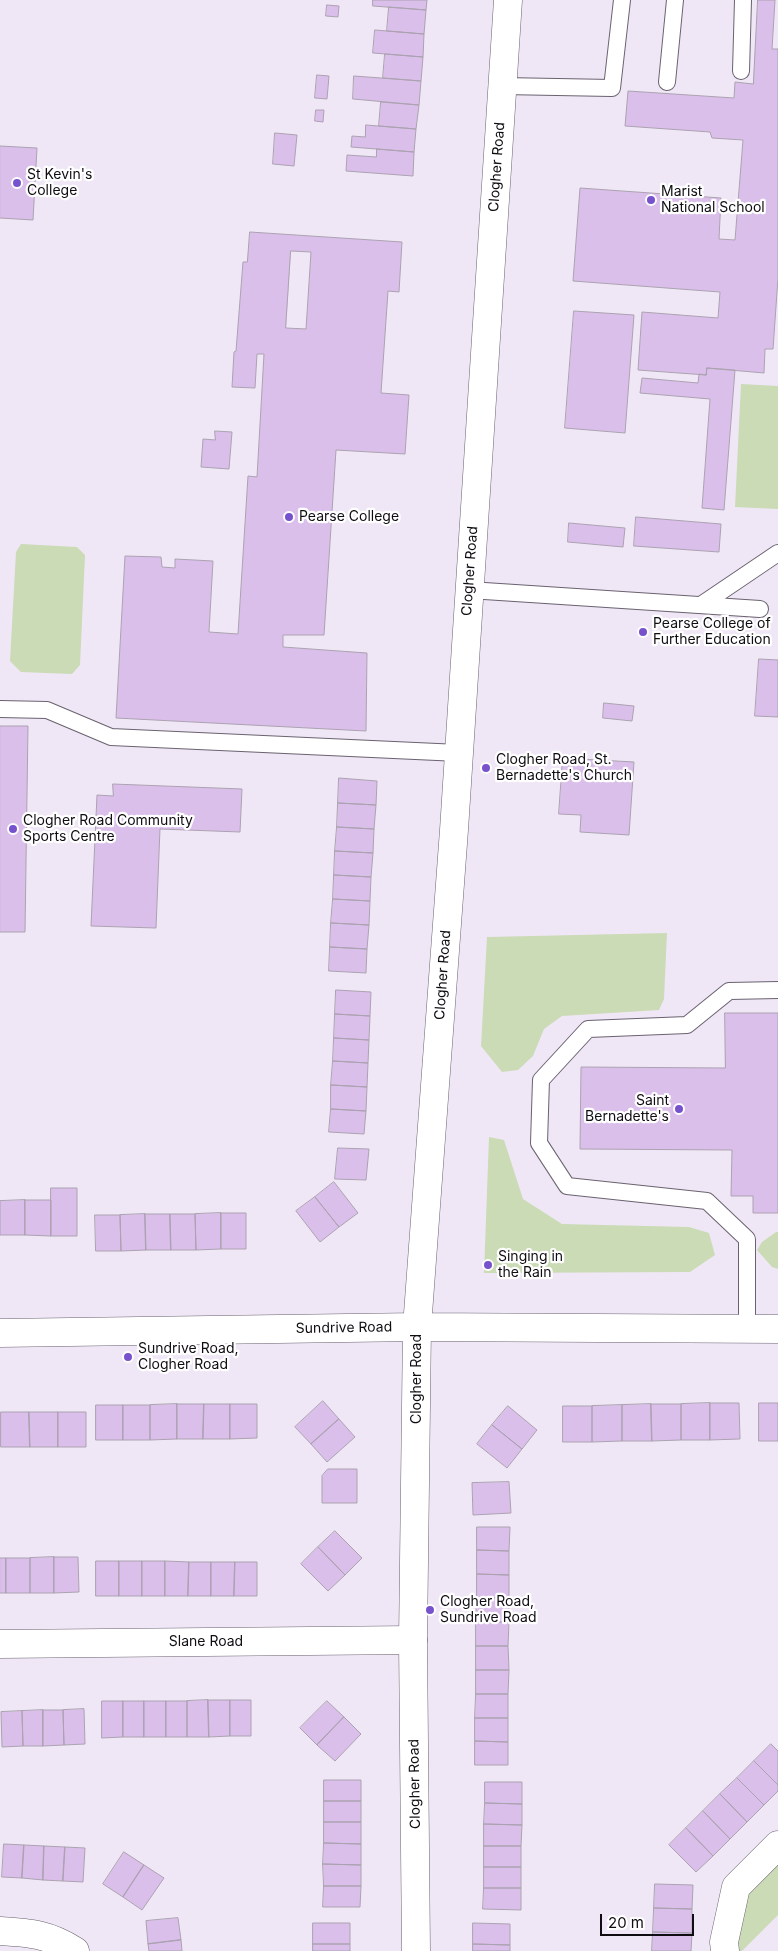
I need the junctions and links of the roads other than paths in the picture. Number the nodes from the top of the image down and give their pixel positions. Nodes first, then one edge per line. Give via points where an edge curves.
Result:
1 (508, 0) edge
2 (622, 0) edge
3 (675, 0) edge
4 (743, 0) edge
5 (741, 71) dead end
6 (668, 82) dead end
7 (502, 86) junction
8 (778, 554) edge
9 (469, 590) junction
10 (701, 605) junction
11 (760, 609) dead end
12 (0, 710) edge
13 (459, 754) junction
14 (778, 990) edge
15 (417, 1327) junction
16 (748, 1329) junction
17 (778, 1329) edge
18 (0, 1333) edge
19 (413, 1640) junction
20 (0, 1644) edge
21 (778, 1845) edge
22 (0, 1931) edge
23 (75, 1951) edge
24 (416, 1951) edge
25 (725, 1951) edge

1 - 7 street, Clogher Road
2 - 7 lane via 612,88
3 - 6 lane
4 - 5 lane
7 - 9 street, Clogher Road
8 - 10 lane
9 - 10 lane
9 - 13 street, Clogher Road
10 - 11 lane
12 - 13 lane via 47,710 111,737
13 - 15 street, Clogher Road
14 - 16 lane via 729,991 687,1026 588,1030 541,1080 539,1143 567,1186 707,1201 747,1240
15 - 16 street, Sundrive Road
15 - 18 street, Sundrive Road
15 - 19 street, Clogher Road
16 - 17 street, Sundrive Road
19 - 20 street, Slane Road
19 - 24 street, Clogher Road
21 - 25 street via 736,1887 724,1942
22 - 23 street via 36,1933

